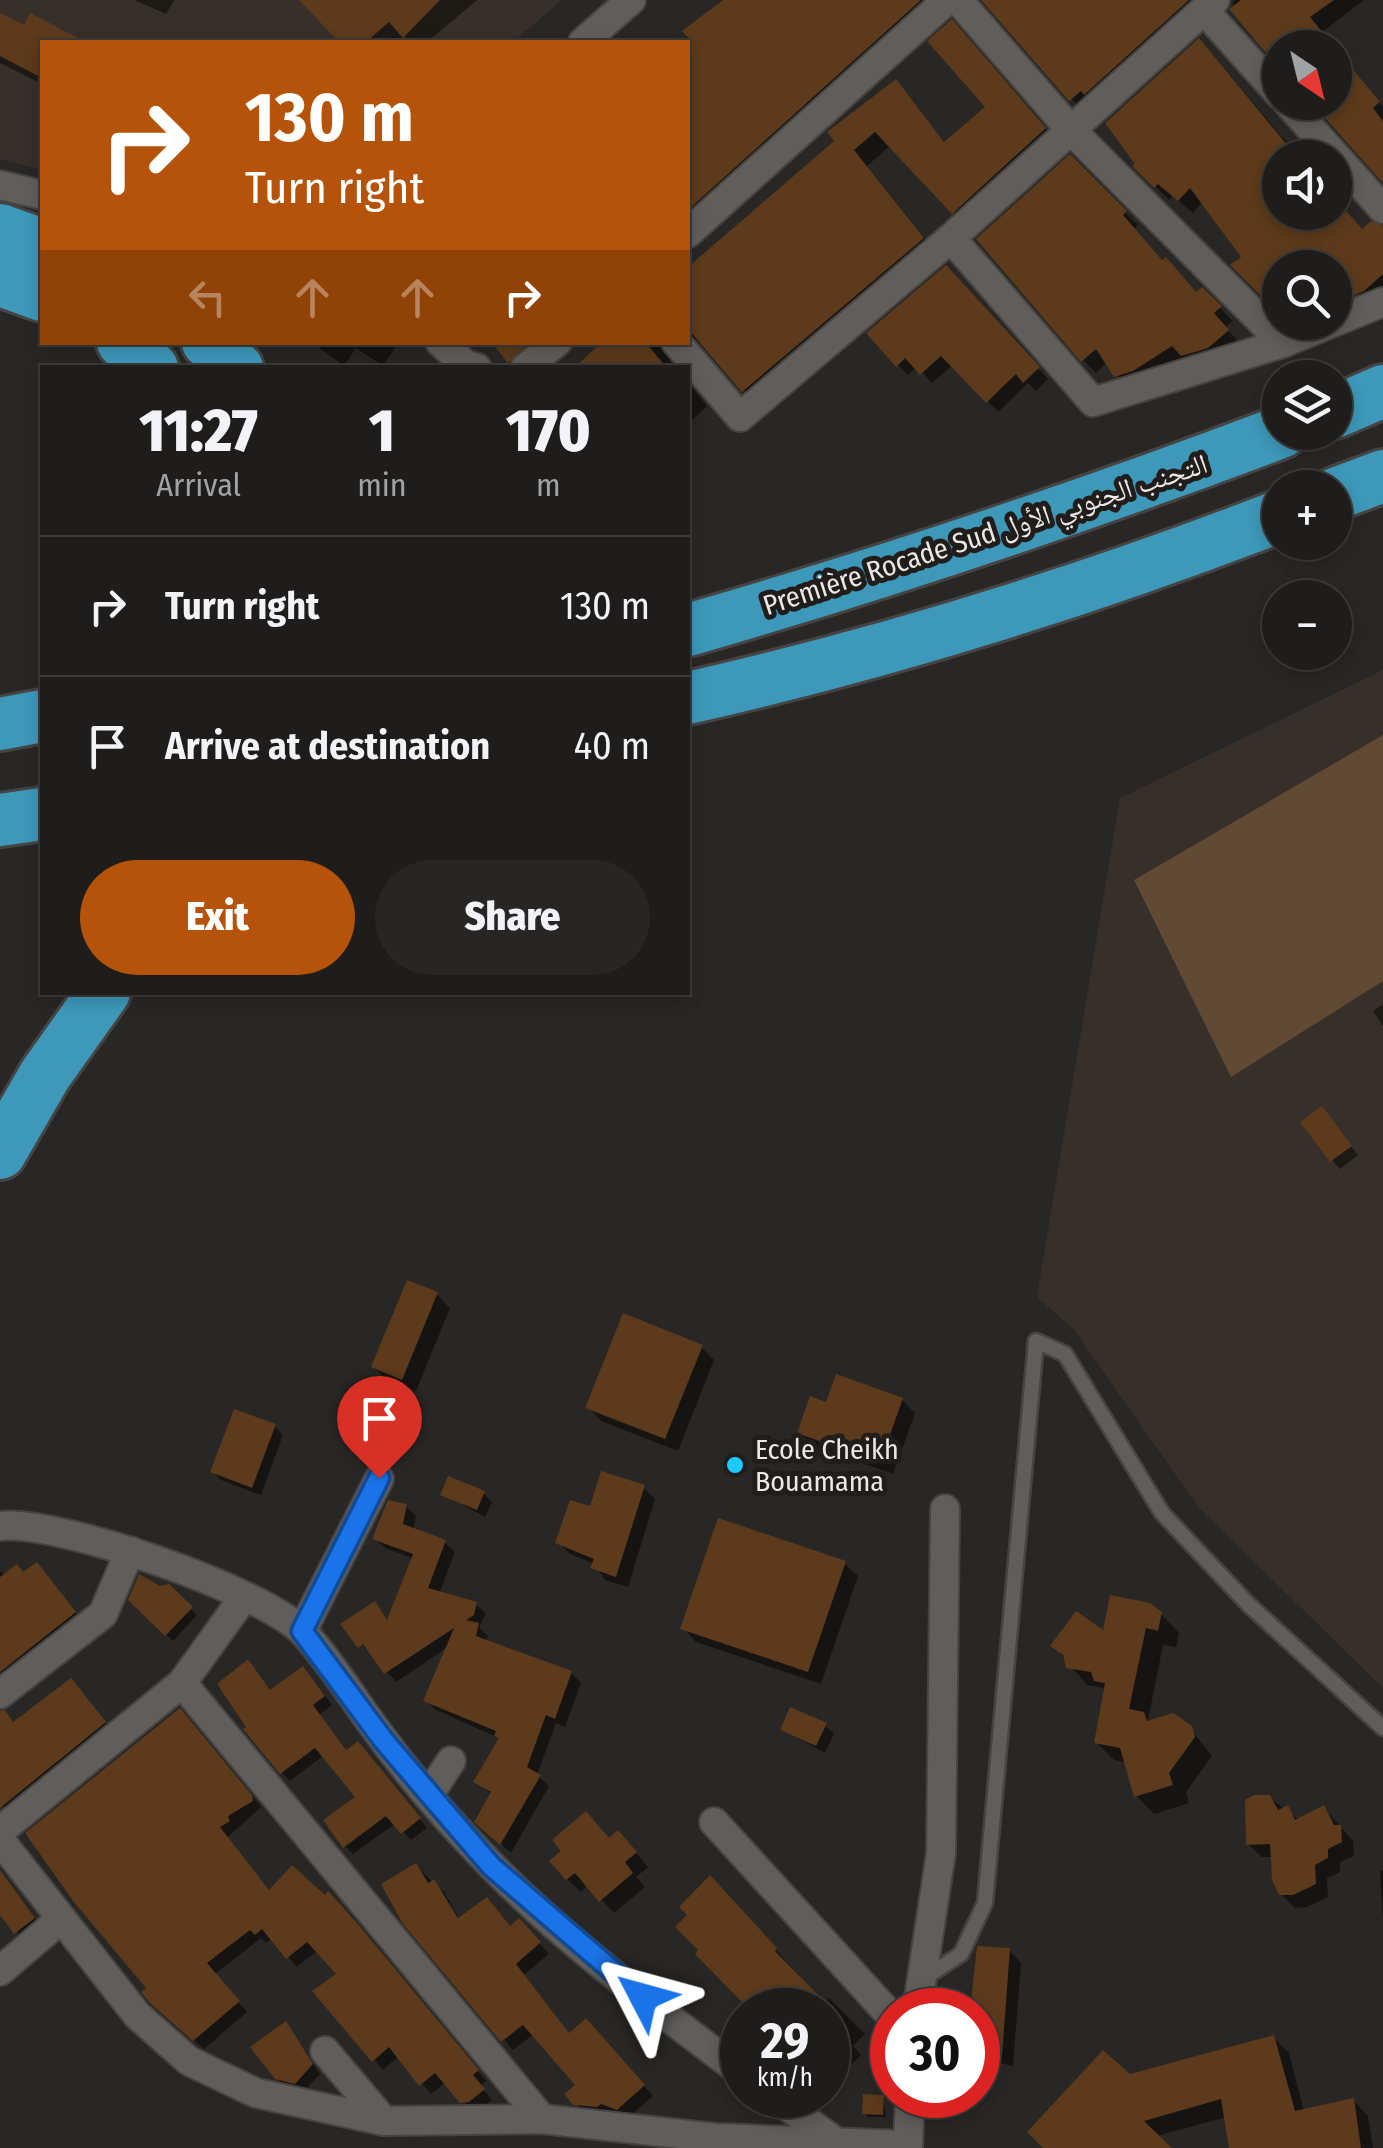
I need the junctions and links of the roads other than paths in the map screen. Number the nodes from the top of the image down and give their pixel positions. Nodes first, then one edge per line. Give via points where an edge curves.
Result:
1 (632, 0) edge
2 (946, 0) edge
3 (958, 0) edge
4 (1210, 5) edge
5 (586, 40) edge
6 (1262, 72) edge
7 (1303, 120) edge
8 (1070, 129) junction
9 (0, 185) edge
10 (40, 195) edge
11 (1383, 209) edge
12 (0, 230) edge
13 (690, 231) edge
14 (951, 238) junction
15 (40, 244) edge
16 (0, 280) edge
17 (40, 294) edge
18 (1383, 302) edge
19 (1283, 343) junction
20 (125, 345) edge
21 (211, 345) edge
22 (443, 345) edge
23 (552, 345) edge
24 (679, 345) edge
25 (149, 365) edge
26 (234, 365) edge
27 (466, 365) edge
28 (529, 365) edge
29 (1262, 439) edge
30 (1383, 476) edge
31 (1352, 488) edge
32 (1262, 523) edge
33 (864, 580) junction
34 (690, 591) edge
35 (690, 629) edge
36 (844, 663) junction
37 (690, 698) edge
38 (690, 713) edge
39 (40, 716) edge
40 (0, 724) edge
41 (40, 745) edge
42 (0, 750) edge
43 (40, 814) edge
44 (0, 820) edge
45 (102, 995) edge
46 (0, 1154) edge
47 (379, 1478) dead end
48 (945, 1509) dead end
49 (0, 1526) edge
50 (130, 1551) junction
51 (244, 1597) junction
52 (302, 1631) junction
53 (182, 1682) junction
54 (0, 1694) edge
55 (1383, 1728) edge
56 (451, 1761) dead end
57 (428, 1796) junction
58 (714, 1822) dead end
59 (0, 1831) edge
60 (0, 1840) edge
61 (62, 1919) junction
62 (0, 1970) edge
63 (921, 1981) junction
64 (920, 1988) edge
65 (870, 1993) edge
66 (326, 2051) dead end
67 (720, 2056) edge
68 (803, 2118) edge
69 (909, 2118) edge
70 (542, 2120) junction
71 (384, 2121) junction
72 (833, 2140) junction
73 (781, 2145) edge
74 (908, 2146) edge

1 - 5 street
2 - 13 street
3 - 8 street
4 - 6 street
4 - 8 street
7 - 11 street
8 - 14 street
8 - 19 street
9 - 10 street
12 - 15 highway
14 - 19 street via 1093,402
14 - 24 street via 740,417
16 - 17 highway
18 - 19 street
20 - 25 highway
21 - 26 highway
22 - 27 street
23 - 28 street
29 - 33 highway, Première Rocade Sud التجنب الجنوبي الأول
30 - 31 highway
32 - 36 highway via 1106,583
33 - 34 highway
33 - 35 highway, Première Rocade Sud التجنب الجنوبي الأول
36 - 37 highway
36 - 38 highway
39 - 40 highway
41 - 42 highway
43 - 44 highway
45 - 46 highway
47 - 52 street
48 - 63 street via 942,1853
49 - 50 street via 34,1524
50 - 51 street
50 - 54 street via 102,1614
51 - 52 street
51 - 53 street
52 - 57 street
53 - 59 street
53 - 70 street
55 - 63 lane via 1248,1604 1162,1513 1065,1354 1036,1341 985,1904 961,1954
56 - 57 street
57 - 67 street via 491,1866 590,1955
58 - 65 street
60 - 61 street
61 - 62 street
61 - 71 street via 137,2015 189,2061 256,2093
63 - 64 street
66 - 71 street
68 - 72 street
69 - 74 street
70 - 71 street
70 - 73 street
72 - 73 street
72 - 74 street

